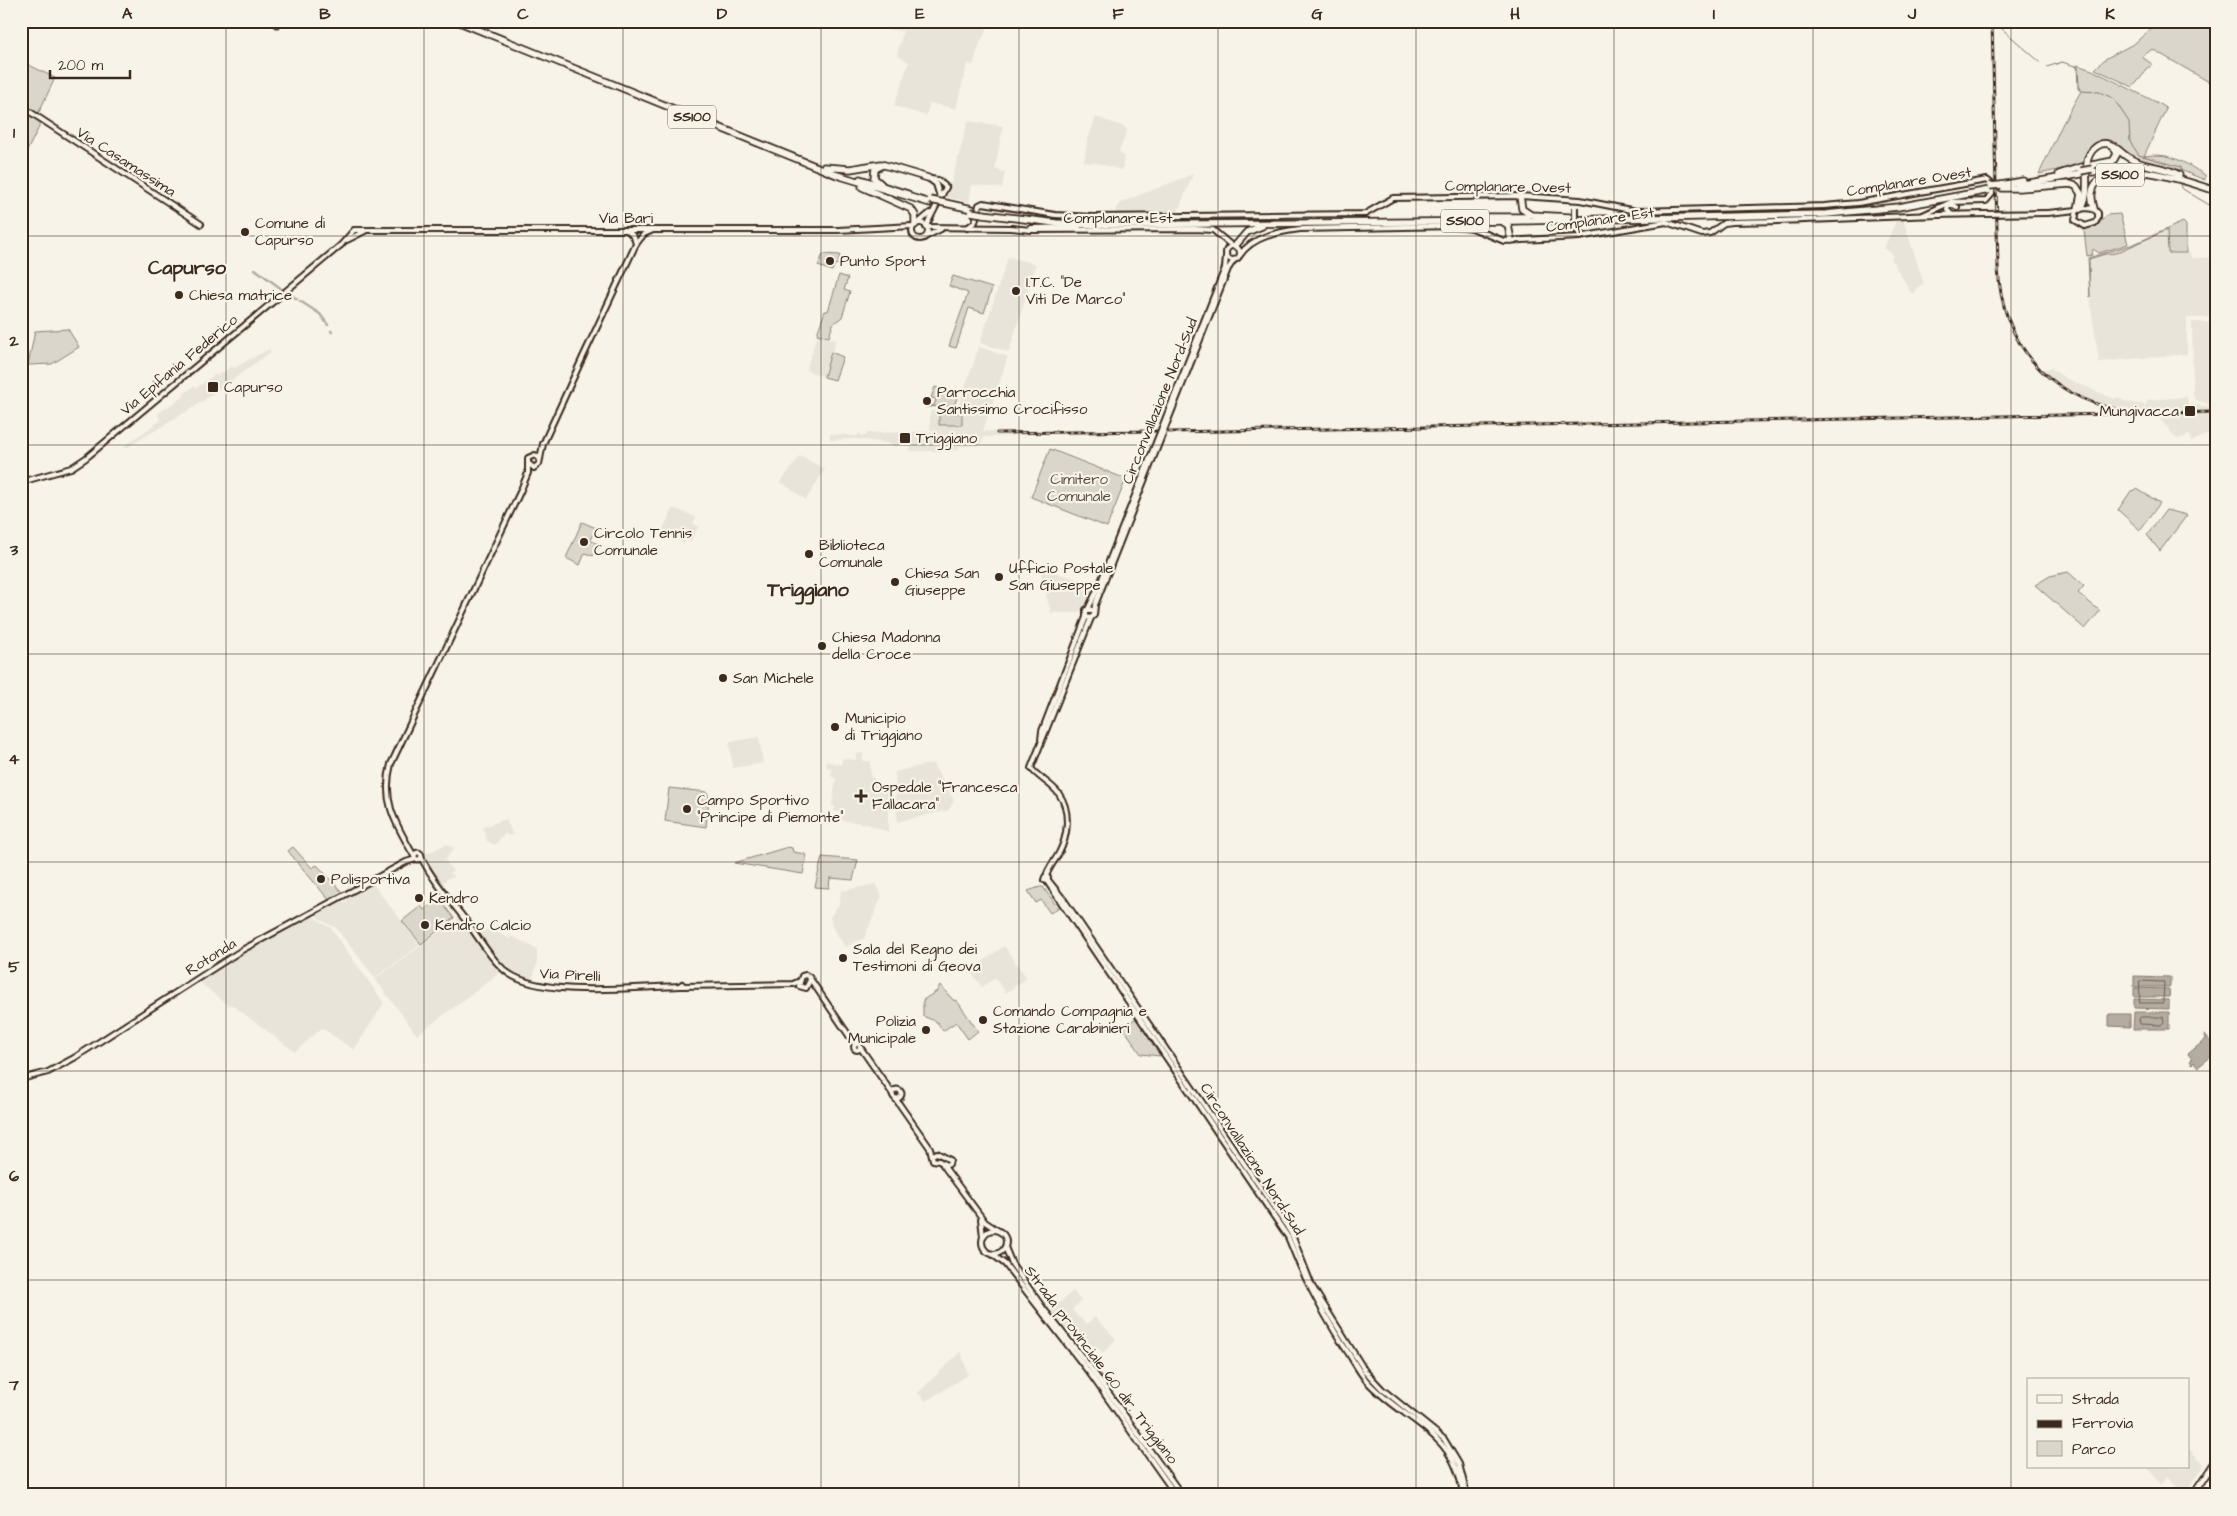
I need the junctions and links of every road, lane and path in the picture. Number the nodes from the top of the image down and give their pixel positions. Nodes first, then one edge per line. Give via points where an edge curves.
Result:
1 (457, 21) edge
2 (466, 21) edge
3 (21, 106) edge
4 (2113, 145) junction
5 (800, 161) junction
6 (890, 166) junction
7 (824, 167) junction
8 (2092, 169) junction
9 (2081, 171) junction
10 (2176, 176) junction
11 (928, 178) junction
12 (936, 184) junction
13 (946, 186) junction
14 (2001, 187) junction
15 (1990, 188) junction
16 (2216, 190) edge
17 (904, 192) junction
18 (1520, 196) junction
19 (2086, 196) junction
20 (1567, 198) junction
21 (1580, 200) junction
22 (930, 201) junction
23 (1960, 201) junction
24 (943, 203) junction
25 (1957, 207) junction
26 (2095, 207) junction
27 (1575, 208) junction
28 (2079, 210) junction
29 (932, 211) junction
30 (984, 212) junction
31 (1923, 214) junction
32 (1951, 214) junction
33 (1966, 214) junction
34 (1569, 217) junction
35 (976, 218) junction
36 (1498, 219) junction
37 (1515, 221) junction
38 (1296, 223) junction
39 (201, 224) dead end
40 (1100, 224) junction
41 (915, 225) junction
42 (926, 226) junction
43 (983, 227) junction
44 (1575, 227) junction
45 (898, 228) junction
46 (946, 228) junction
47 (967, 228) junction
48 (1011, 228) junction
49 (370, 229) junction
50 (354, 230) joint
51 (627, 230) junction
52 (640, 230) junction
53 (656, 230) junction
54 (913, 235) junction
55 (1585, 236) junction
56 (1570, 237) junction
57 (924, 238) junction
58 (1223, 238) junction
59 (1511, 240) junction
60 (637, 242) junction
61 (1251, 243) junction
62 (341, 245) junction
63 (1235, 247) junction
64 (1226, 253) junction
65 (1240, 255) junction
66 (1234, 260) junction
67 (543, 444) junction
68 (531, 455) junction
69 (540, 459) junction
70 (528, 464) junction
71 (535, 467) junction
72 (526, 479) junction
73 (21, 482) edge
74 (1088, 609) junction
75 (1093, 610) junction
76 (1089, 617) junction
77 (1040, 747) junction
78 (417, 857) junction
79 (810, 980) junction
80 (800, 981) junction
81 (793, 984) junction
82 (799, 986) junction
83 (808, 986) junction
84 (814, 986) junction
85 (21, 1079) edge
86 (892, 1091) junction
87 (897, 1098) junction
88 (937, 1153) junction
89 (932, 1155) junction
90 (942, 1163) junction
91 (949, 1164) junction
92 (951, 1176) junction
93 (981, 1217) junction
94 (1000, 1232) junction
95 (983, 1238) junction
96 (1005, 1247) junction
97 (992, 1254) junction
98 (2216, 1460) edge
99 (1176, 1495) edge
100 (1182, 1495) edge
101 (1465, 1495) edge
102 (2192, 1495) edge

1 - 5 highway, SS100
2 - 7 highway, SS100
3 - 39 main road, Via Casamassima
4 - 8 highway, SS100 via 2117,154 2113,161
4 - 10 highway, SS100 via 2136,162 2166,168
4 - 19 highway, SS100 via 2101,144 2088,155
5 - 22 highway, SS100 via 864,185
5 - 41 highway, SS100 via 909,207 913,211
6 - 7 highway, SS100
6 - 11 highway, SS100
6 - 17 highway, SS100 via 878,166 874,178 878,183
7 - 17 highway, SS100
8 - 9 highway, SS100, bridge
8 - 10 highway, SS100 via 2138,170
9 - 14 highway, SS100
9 - 14 highway, SS100
10 - 16 highway, SS100
10 - 16 highway, SS100
10 - 26 highway, SS100 via 2106,176 2093,188 2091,195
11 - 12 main road
11 - 13 main road
12 - 13 main road
12 - 24 main road
13 - 24 main road
14 - 15 highway, SS100, bridge
14 - 28 highway, SS100 via 2070,184 2082,194
15 - 34 highway, SS100 via 1861,208
15 - 37 highway, SS100 via 1898,206 1826,214
17 - 22 highway, SS100
18 - 20 main road, Complanare Ovest
18 - 34 highway, SS100 via 1522,209 1528,214
18 - 35 main road, Complanare Ovest via 1394,198 1364,214 1093,217 1055,215 983,203 979,205
18 - 36 highway, SS100 via 1515,213
19 - 26 highway, SS100
19 - 28 highway, SS100
20 - 21 main road, Complanare Ovest
20 - 27 main road
21 - 23 main road, Complanare Ovest via 1636,210 1824,206 1986,180 1992,183 1993,191 1988,200
21 - 27 main road
22 - 24 highway, SS100, bridge
23 - 25 main road, Complanare Ovest
23 - 31 main road, Complanare Ovest via 1946,203
24 - 29 main road
24 - 30 highway, SS100, bridge
25 - 32 main road, Complanare Ovest via 1948,206
25 - 33 main road
26 - 28 main road
26 - 28 main road via 2098,218 2088,226 2075,220
27 - 44 main road, bridge
28 - 33 main road, Complanare Est, bridge
29 - 41 main road
29 - 42 main road
30 - 36 highway, SS100 via 1094,221
30 - 40 highway, SS100 via 1056,223
31 - 32 main road, Complanare Est
31 - 55 main road, Complanare Est via 1732,222 1702,234 1666,222
32 - 33 main road, Complanare Est
34 - 36 highway, SS100
35 - 43 main road
35 - 47 main road
36 - 37 highway, SS100
36 - 38 highway, SS100
36 - 59 highway, SS100 via 1508,225
37 - 59 highway
38 - 40 highway, SS100
38 - 63 highway, SS100 via 1254,228 1243,235
40 - 48 main road
41 - 42 main road
41 - 45 main road, Via Bari
41 - 54 main road
42 - 46 main road
42 - 57 main road via 928,232
43 - 47 main road
43 - 48 main road
44 - 55 main road
44 - 56 main road
45 - 53 main road, Via Bari
45 - 54 main road
46 - 47 main road
46 - 57 main road
48 - 58 main road, Complanare Est via 1195,229 1213,230
49 - 50 main road, Via Bari
49 - 51 main road, Via Bari
49 - 62 main road, Via Epifania Federico
50 - 62 main road, Via Epifania Federico
51 - 52 main road, Via Bari
51 - 60 main road
52 - 53 main road, Via Bari
52 - 60 main road
53 - 60 main road via 646,232
54 - 57 main road via 917,239
55 - 56 main road, Complanare Est
56 - 59 main road, Complanare Est
58 - 63 main road
58 - 64 main road
59 - 61 main road, Complanare Est via 1498,240 1462,226 1392,225 1300,228
60 - 67 main road, bridge
61 - 63 main road
61 - 65 main road, Complanare Est
62 - 73 main road, Via Epifania Federico via 86,458 71,468
63 - 64 main road
63 - 65 main road
64 - 66 main road via 1230,260
64 - 74 main road, Circonvallazione Nord-Sud via 1225,268
65 - 66 main road, Complanare Est
66 - 75 main road, Circonvallazione Nord-Sud
67 - 68 main road
67 - 69 main road
68 - 69 main road
68 - 70 main road
69 - 71 main road
70 - 71 main road
70 - 72 main road
71 - 72 main road
72 - 78 main road, Via Pirelli via 391,764 389,802 396,826
74 - 75 main road
74 - 76 main road, Circonvallazione Nord-Sud via 1085,613
75 - 76 main road, Circonvallazione Nord-Sud via 1094,615
76 - 77 main road, Circonvallazione Nord-Sud
76 - 77 main road, Circonvallazione Nord-Sud via 1042,731
77 - 101 main road, Circonvallazione Nord-Sud via 1031,770 1057,792 1064,802 1066,817 1063,845 1047,879 1288,1237 1309,1288 1361,1373 1380,1393 1441,1442 1456,1466
78 - 81 main road, Via Pirelli via 502,967 518,978 545,986 580,988
78 - 85 main road, Rotonda via 242,950 74,1058 48,1072
79 - 80 main road via 806,975
79 - 83 main road
79 - 84 main road
80 - 81 main road, Via Pirelli
80 - 82 main road
81 - 82 main road, Via Pirelli
82 - 83 main road
83 - 84 main road
84 - 86 main road
86 - 87 main road
86 - 87 main road via 900,1091
87 - 88 main road
87 - 89 main road
88 - 89 main road
88 - 91 main road via 949,1158
89 - 90 main road via 934,1161
90 - 91 main road
90 - 92 main road
91 - 92 main road
92 - 93 main road
93 - 94 main road
93 - 95 main road
94 - 95 main road via 990,1231
94 - 96 main road via 1005,1237
95 - 97 main road via 985,1250
96 - 97 main road via 1001,1252
96 - 100 main road, Strada provinciale 60 dir. Triggiano via 1010,1260 1043,1308 1090,1366
97 - 99 main road via 1005,1264 1091,1375
98 - 102 main road

